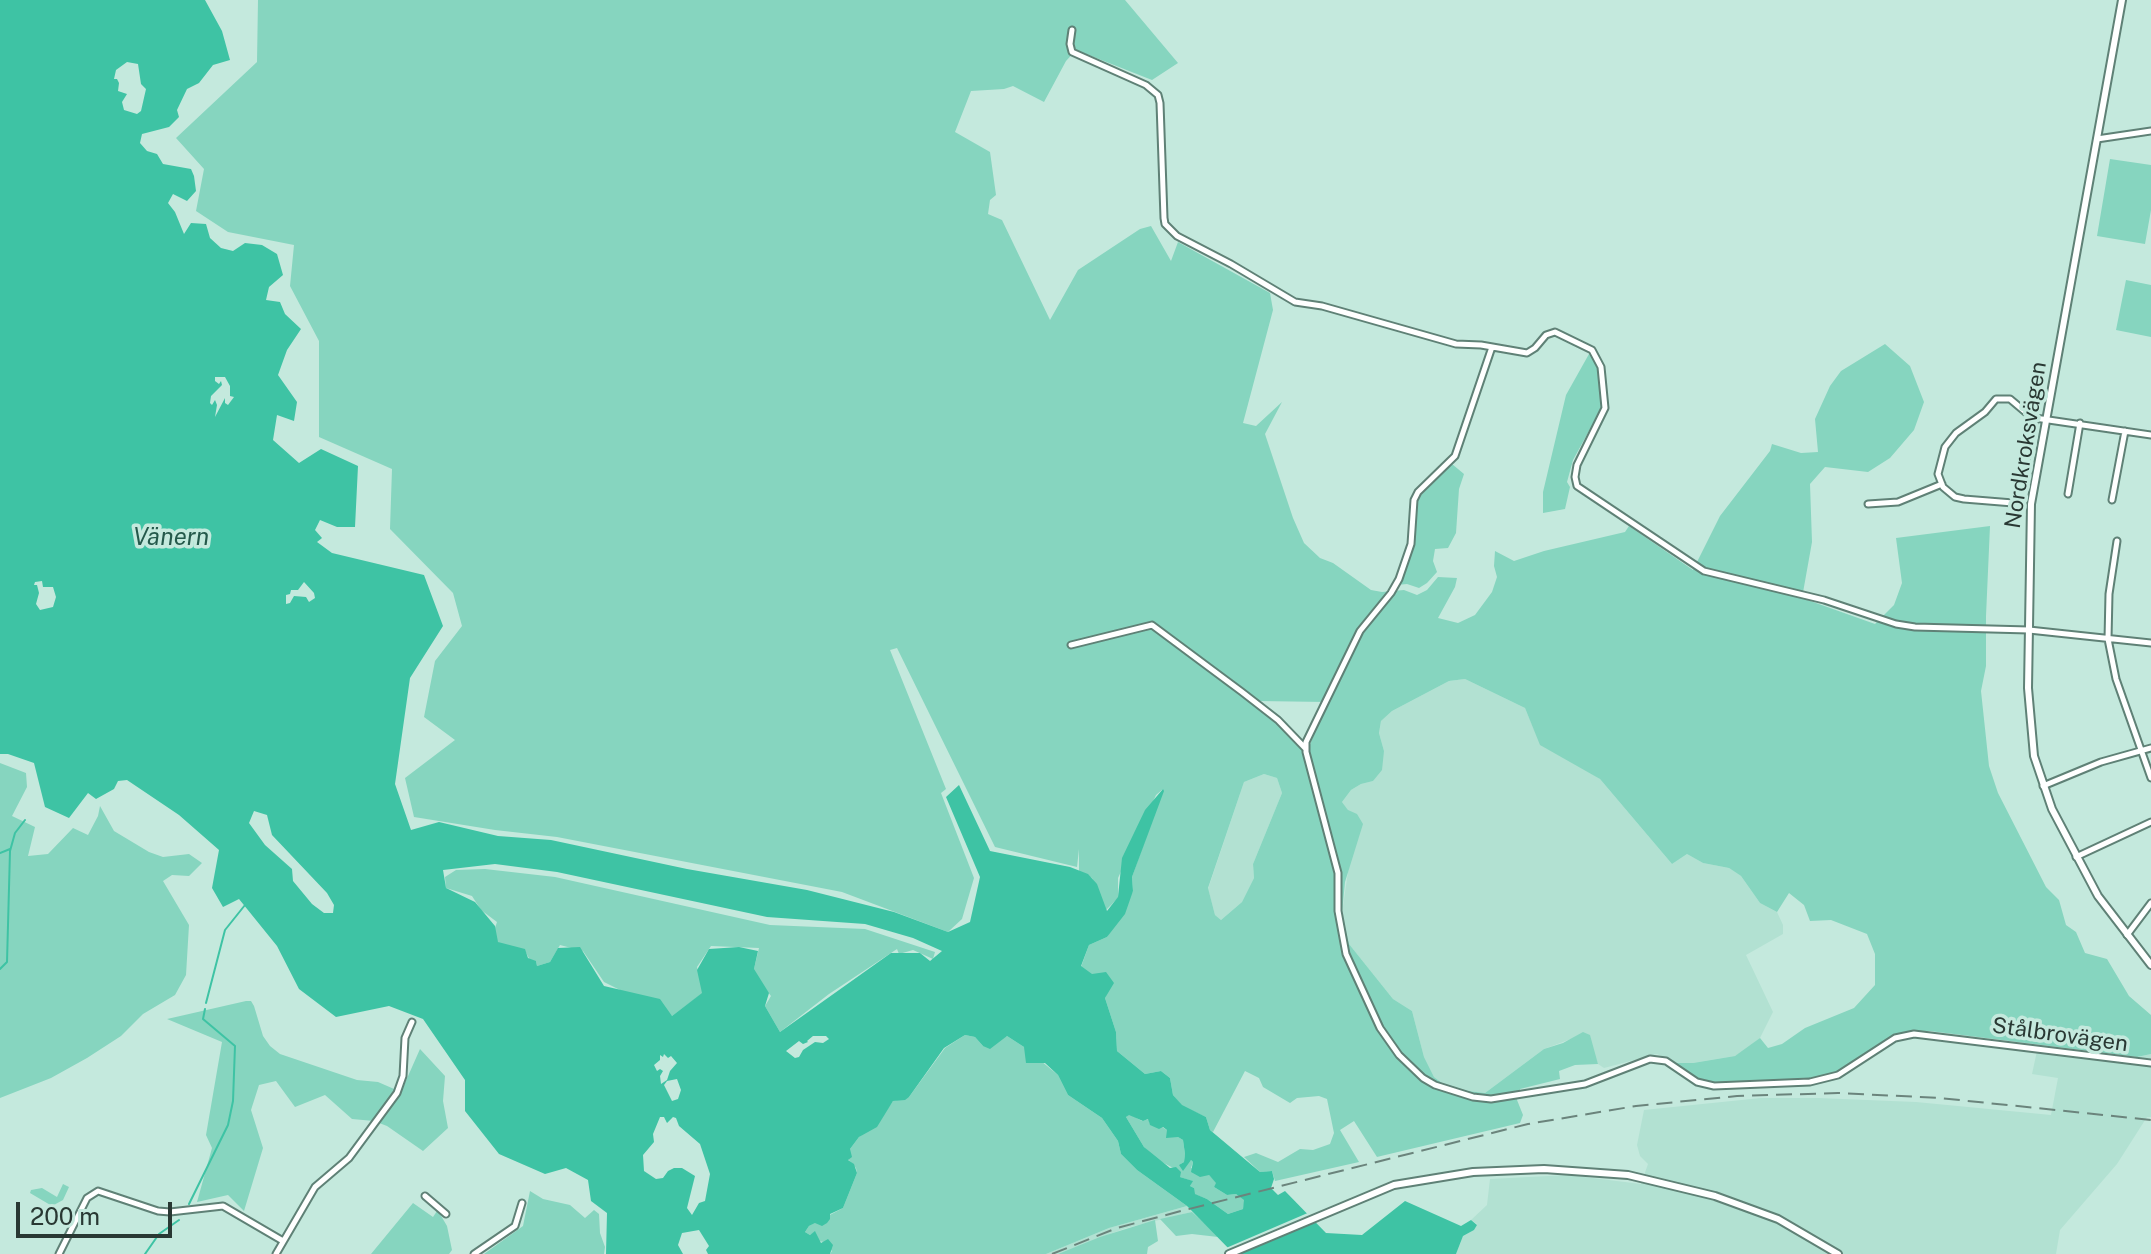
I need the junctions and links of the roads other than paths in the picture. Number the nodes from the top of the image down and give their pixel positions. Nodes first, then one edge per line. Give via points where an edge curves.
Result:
1 (2122, 0) edge
2 (1072, 30) dead end
3 (2151, 131) edge
4 (2097, 139) junction
5 (1492, 347) junction
6 (2035, 418) junction
7 (2046, 418) junction
8 (2080, 423) junction
9 (2125, 431) junction
10 (2151, 435) edge
11 (1942, 484) junction
12 (2068, 494) dead end
13 (2112, 500) dead end
14 (1868, 504) dead end
15 (2117, 541) dead end
16 (2029, 630) junction
17 (2108, 639) junction
18 (2151, 643) edge
19 (1071, 645) dead end
20 (2151, 748) edge
21 (1306, 749) junction
22 (2141, 750) junction
23 (2151, 778) edge
24 (2043, 786) junction
25 (2151, 822) edge
26 (2076, 857) junction
27 (2151, 903) edge
28 (2127, 935) junction
29 (2151, 965) edge
30 (412, 1022) dead end
31 (2151, 1063) edge
32 (425, 1196) dead end
33 (522, 1203) dead end
34 (446, 1214) dead end
35 (283, 1241) junction
36 (59, 1254) edge
37 (276, 1254) edge
38 (474, 1254) edge
39 (1229, 1254) edge
40 (1838, 1254) edge

1 - 4 street, Nordkroksvägen
2 - 5 street via 1072,52 1158,95 1164,218 1177,236 1295,302 1456,344
3 - 4 street
4 - 7 street, Nordkroksvägen
5 - 16 street via 1527,353 1555,332 1595,353 1605,408 1577,465 1577,486 1704,571 1896,624
5 - 21 street via 1455,456 1414,500 1411,544 1399,579 1360,631 1311,728
6 - 7 street
6 - 11 street via 2010,399 1996,399 1950,439 1939,464
6 - 11 street via 2017,501 1964,499
7 - 8 street
7 - 16 street, Nordkroksvägen via 2031,504
8 - 9 street
8 - 12 street
9 - 10 street
9 - 13 street
11 - 14 street via 1898,502
15 - 17 street
16 - 17 street
16 - 24 street, Nordkroksvägen via 2030,731
17 - 18 street
17 - 22 street
19 - 21 street via 1152,625 1278,720
20 - 22 street
21 - 31 street, Stålbrovägen via 1338,873 1338,911 1351,970 1388,1042 1435,1085 1491,1099 1585,1084 1659,1059 1714,1086 1810,1082 1838,1075 1904,1035 1931,1034
22 - 23 street
22 - 24 street
24 - 26 street, Nordkroksvägen
25 - 26 street
26 - 28 street, Nordkroksvägen
27 - 28 street
28 - 29 street, Nordkroksvägen
30 - 35 street via 397,1093 349,1158 315,1187
32 - 34 street
33 - 38 street via 515,1226
35 - 36 street via 223,1206 158,1211 98,1191 87,1198
35 - 37 street
39 - 40 street via 1394,1185 1473,1172 1569,1169 1628,1175 1738,1203

